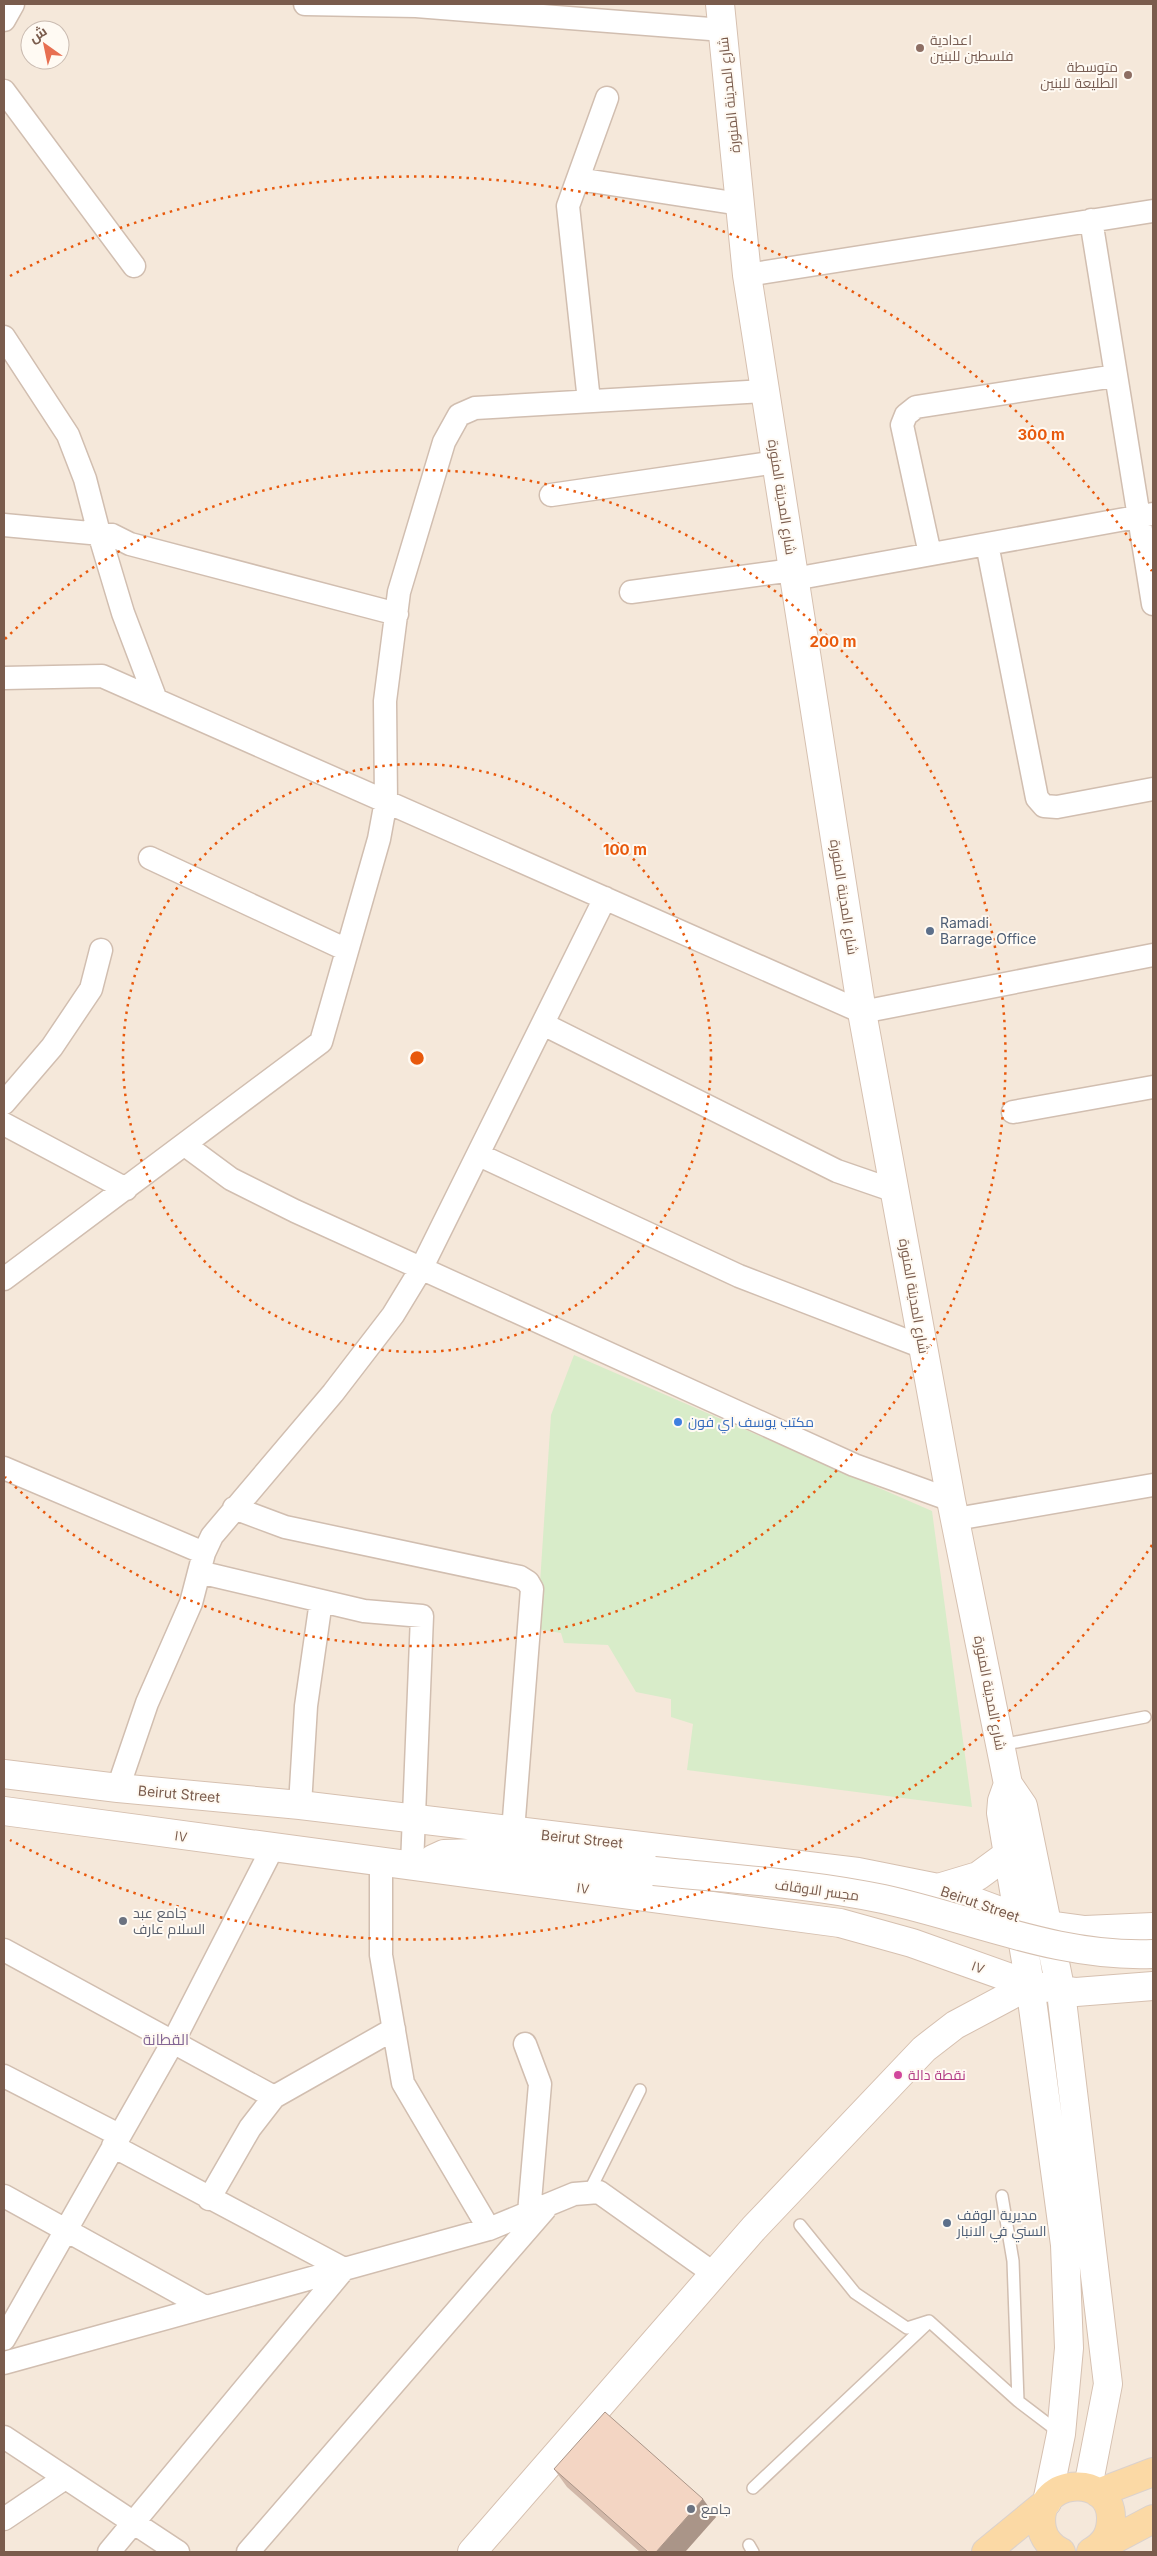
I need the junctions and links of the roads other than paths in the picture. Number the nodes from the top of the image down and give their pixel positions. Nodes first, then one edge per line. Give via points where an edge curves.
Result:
1 (13, 4) edge
2 (305, 4) edge
3 (721, 17) edge
4 (4, 20) edge
5 (4, 91) edge
6 (607, 98) dead end
7 (578, 179) junction
8 (740, 204) junction
9 (1153, 211) edge
10 (1091, 220) junction
11 (134, 266) dead end
12 (747, 275) junction
13 (4, 337) edge
14 (1116, 376) junction
15 (765, 391) junction
16 (589, 401) junction
17 (776, 462) junction
18 (551, 495) dead end
19 (1146, 516) edge
20 (4, 525) edge
21 (99, 534) junction
22 (988, 544) junction
23 (930, 554) junction
24 (794, 575) junction
25 (631, 592) dead end
26 (1153, 604) edge
27 (397, 614) junction
28 (4, 678) edge
29 (156, 700) junction
30 (1153, 789) edge
31 (386, 801) junction
32 (150, 858) dead end
33 (605, 898) junction
34 (101, 950) dead end
35 (347, 950) junction
36 (1153, 955) edge
37 (862, 1012) junction
38 (543, 1024) junction
39 (1153, 1087) edge
40 (4, 1103) edge
41 (1012, 1112) dead end
42 (4, 1124) edge
43 (184, 1145) junction
44 (479, 1155) junction
45 (126, 1189) junction
46 (895, 1191) junction
47 (421, 1269) junction
48 (4, 1278) edge
49 (923, 1346) junction
50 (4, 1468) edge
51 (1153, 1484) edge
52 (234, 1508) junction
53 (954, 1510) junction
54 (201, 1562) junction
55 (321, 1601) junction
56 (1145, 1716) dead end
57 (1000, 1745) junction
58 (4, 1774) edge
59 (1008, 1784) junction
60 (118, 1788) junction
61 (300, 1805) junction
62 (4, 1811) edge
63 (414, 1820) junction
64 (513, 1831) junction
65 (272, 1849) junction
66 (476, 1853) junction
67 (1008, 1854) junction
68 (381, 1860) junction
69 (412, 1865) junction
70 (938, 1888) junction
71 (1019, 1918) junction
72 (1048, 1925) junction
73 (1153, 1927) edge
74 (4, 1950) edge
75 (1153, 1954) edge
76 (1030, 1985) junction
77 (1153, 1986) edge
78 (1061, 1992) junction
79 (394, 2029) junction
80 (173, 2042) junction
81 (525, 2044) dead end
82 (4, 2076) edge
83 (640, 2090) dead end
84 (274, 2097) junction
85 (116, 2141) junction
86 (589, 2192) junction
87 (4, 2196) edge
88 (1002, 2196) dead end
89 (209, 2199) junction
90 (549, 2204) junction
91 (529, 2213) junction
92 (800, 2225) dead end
93 (489, 2229) junction
94 (65, 2230) junction
95 (344, 2269) junction
96 (713, 2273) junction
97 (205, 2308) junction
98 (929, 2321) junction
99 (4, 2338) edge
100 (4, 2362) edge
101 (1018, 2402) junction
102 (1061, 2434) junction
103 (4, 2437) edge
104 (1153, 2472) edge
105 (65, 2478) junction
106 (753, 2488) dead end
107 (1093, 2490) junction
108 (1047, 2502) junction
109 (4, 2519) edge
110 (1153, 2519) edge
111 (133, 2523) junction
112 (1095, 2550) edge
113 (109, 2552) edge
114 (178, 2552) edge
115 (248, 2552) edge
116 (472, 2552) edge
117 (986, 2552) edge
118 (1061, 2552) edge

1 - 4 street
2 - 3 street
3 - 8 street, شارع المدينة المنورة
5 - 11 street
6 - 7 street
7 - 8 street
7 - 16 street via 568,206
8 - 12 street, شارع المدينة المنورة
9 - 10 street
10 - 12 street
10 - 14 street
12 - 15 street, شارع المدينة المنورة
13 - 21 street via 68,435 85,479
14 - 19 street
14 - 23 street via 916,407 906,415 902,425
15 - 16 street
15 - 17 street, شارع المدينة المنورة
16 - 27 street via 475,408 459,415 444,442 399,592
17 - 18 street
17 - 24 street, شارع المدينة المنورة
19 - 22 street
19 - 26 street
20 - 21 street
21 - 27 street
21 - 29 street via 126,622
22 - 23 street
22 - 30 street via 1037,798 1044,806 1057,808
23 - 24 street
24 - 25 street
24 - 37 street, شارع المدينة المنورة
27 - 31 street via 385,701
28 - 29 street via 102,676
29 - 31 street
31 - 33 street
31 - 35 street via 379,839
32 - 35 street
33 - 37 street
33 - 38 street
34 - 40 street via 91,989 52,1047
35 - 43 street via 321,1042
36 - 37 street
37 - 46 street, شارع المدينة المنورة
38 - 44 street
38 - 46 street via 837,1172
39 - 41 street
42 - 45 street
43 - 45 street
43 - 47 street via 231,1178
44 - 47 street
44 - 49 street via 739,1276
45 - 48 street
46 - 49 street, شارع المدينة المنورة
47 - 52 street via 393,1315 334,1392
47 - 53 street
49 - 53 street, شارع المدينة المنورة
50 - 54 street
51 - 53 street
52 - 54 street via 212,1536
52 - 64 street via 285,1528 520,1577 528,1582 532,1589
53 - 57 street, شارع المدينة المنورة
54 - 55 street
54 - 60 street via 191,1603 148,1703
55 - 61 street via 306,1706
55 - 63 street via 364,1611 422,1616
56 - 57 lane
57 - 59 street, شارع المدينة المنورة
58 - 60 street, Beirut Street
59 - 67 street via 1002,1801
59 - 72 street via 1023,1806
60 - 61 street, Beirut Street
61 - 63 street, Beirut Street
62 - 65 street, ١٧
63 - 64 street, Beirut Street
63 - 66 street, مجسر الاوقاف
63 - 69 street
64 - 70 street, Beirut Street via 858,1872
65 - 68 street, ١٧
65 - 80 street
66 - 69 street, مجسر الاوقاف via 444,1854
66 - 75 street, مجسر الاوقاف, bridge via 841,1892 907,1905 1061,1948 1114,1954
67 - 70 street via 978,1876
67 - 71 street
68 - 69 street, ١٧
68 - 79 street via 381,1955
69 - 76 street, ١٧ via 840,1923 912,1943
70 - 71 street, Beirut Street
71 - 72 street, Beirut Street
71 - 76 street
72 - 73 street, Beirut Street via 1085,1930
72 - 78 street
74 - 80 street
76 - 78 street, ١٧
76 - 96 street via 955,2025 924,2049
76 - 102 street via 1066,2245 1070,2348
77 - 78 street, ١٧
78 - 107 street via 1108,2384
79 - 84 street
79 - 93 street via 403,2083
80 - 84 street
80 - 85 street
81 - 91 street via 540,2084
82 - 85 street
83 - 86 lane
84 - 89 street via 250,2128
85 - 89 street
85 - 94 street
86 - 90 street
86 - 96 street via 599,2192
87 - 94 street
88 - 101 lane via 1013,2261
89 - 95 street
90 - 91 street
90 - 115 street
91 - 93 street
92 - 98 lane via 855,2293 907,2328
93 - 95 street
94 - 97 street
94 - 99 street
95 - 97 street
95 - 111 street
96 - 116 street
97 - 100 street
98 - 101 lane
98 - 106 lane
101 - 102 lane
102 - 108 street
103 - 105 street
104 - 107 main road
105 - 109 street
105 - 111 street
107 - 108 main road via 1076,2486 1064,2488
107 - 112 main road via 1106,2503 1111,2514 1107,2538
108 - 117 main road
108 - 118 main road via 1042,2512 1043,2534
110 - 112 main road
111 - 113 street
111 - 114 street

